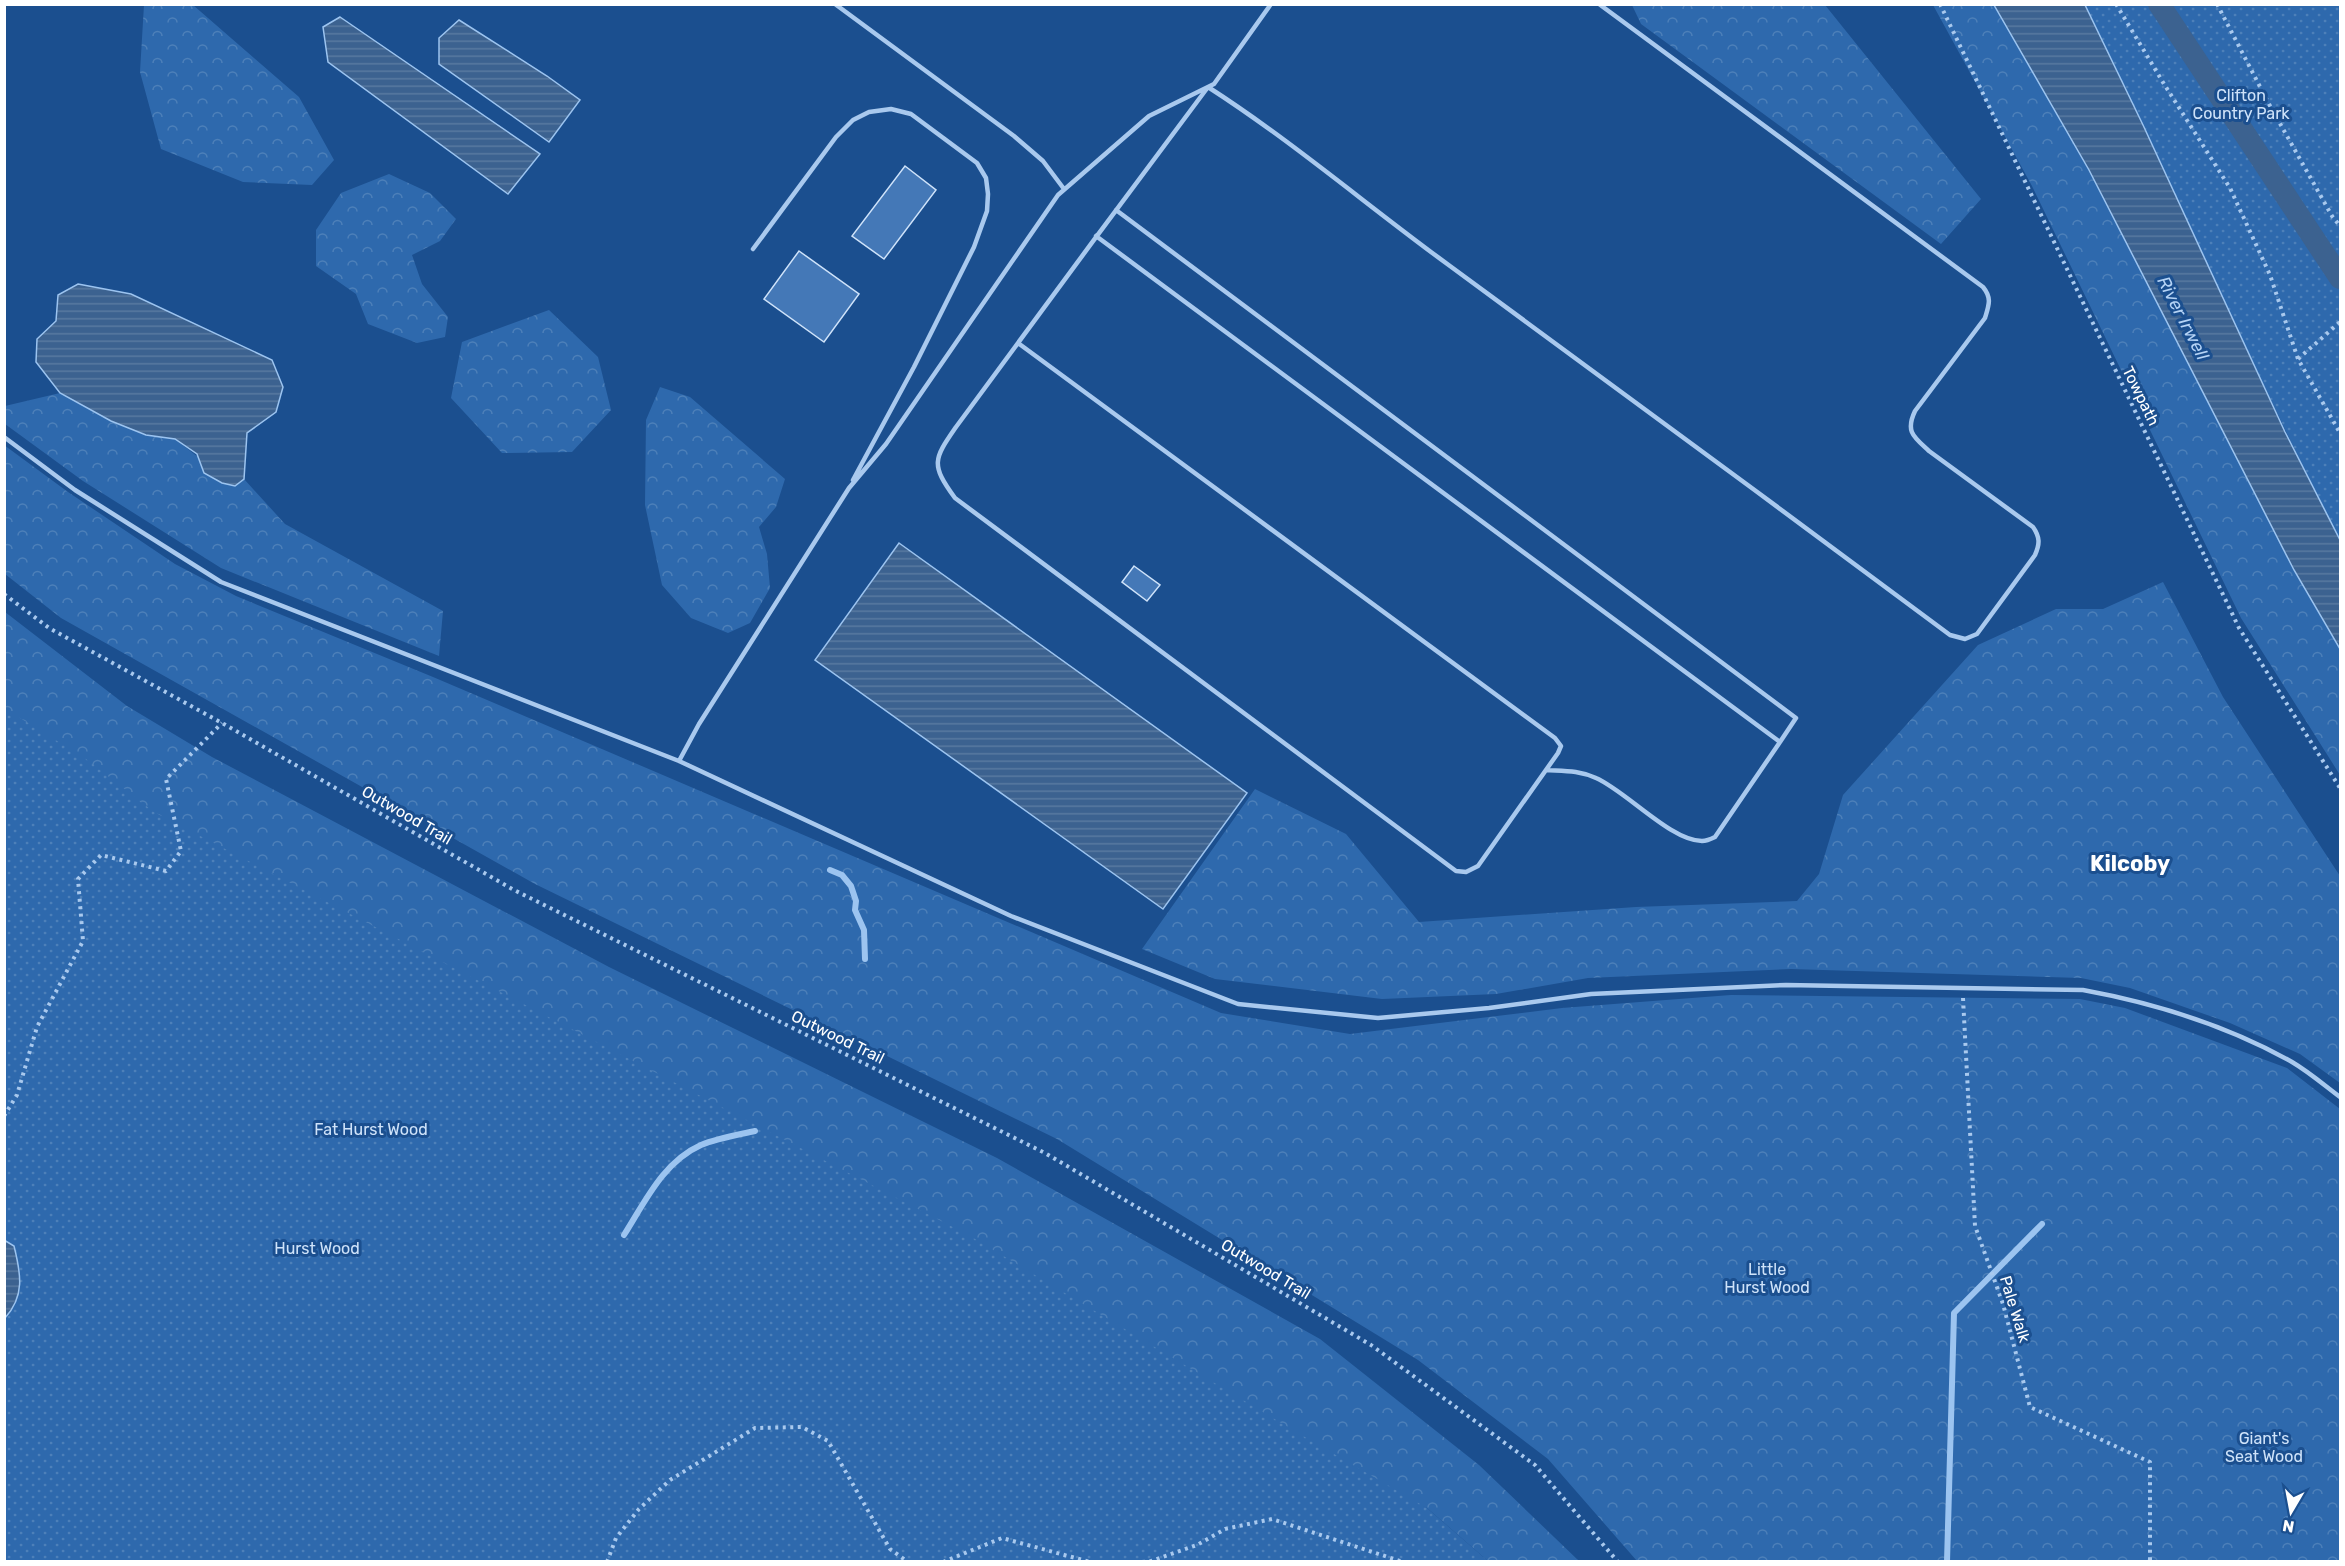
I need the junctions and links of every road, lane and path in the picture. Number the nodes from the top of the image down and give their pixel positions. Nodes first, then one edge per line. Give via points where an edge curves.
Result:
1 (835, 4) edge
2 (1271, 4) edge
3 (1599, 4) edge
4 (1940, 4) edge
5 (2116, 4) edge
6 (2217, 4) edge
7 (1208, 87) junction
8 (1064, 189) junction
9 (1116, 210) junction
10 (2340, 226) edge
11 (1096, 236) junction
12 (753, 249) dead end
13 (2340, 322) edge
14 (1018, 343) junction
15 (2298, 359) junction
16 (2340, 433) edge
17 (4, 437) edge
18 (849, 488) junction
19 (4, 594) edge
20 (222, 723) junction
21 (1780, 742) junction
22 (679, 761) junction
23 (1546, 770) junction
24 (2340, 788) edge
25 (1962, 988) junction
26 (2340, 1097) edge
27 (4, 1116) edge
28 (1151, 1561) edge
29 (607, 1562) edge
30 (908, 1562) edge
31 (943, 1562) edge
32 (1090, 1562) edge
33 (1142, 1562) edge
34 (1402, 1562) edge
35 (1618, 1562) edge
36 (2150, 1562) edge

1 - 8 lane via 1014,136 1043,161
2 - 7 lane
3 - 7 lane via 1988,293 1985,318 1910,420 1914,437 1929,451 2038,534 2035,555 1977,634 1965,639 1950,635 1250,114
4 - 24 path, Towpath via 2239,628
5 - 15 path via 2230,188 2270,274
6 - 10 path via 2268,104
7 - 8 lane via 1149,116
7 - 9 lane
8 - 18 lane via 886,444
9 - 11 lane
9 - 21 lane via 1796,718
11 - 14 lane
11 - 21 lane
12 - 18 lane via 836,137 853,120 869,112 891,109 911,114 977,163 986,178 987,211 974,247
13 - 15 path
14 - 23 lane via 1555,738 1562,746
14 - 23 lane via 938,452 939,473 955,498 1456,871 1466,872 1478,866
15 - 16 path
17 - 22 lane via 75,490 221,582
18 - 22 lane
19 - 20 path, Outwood Trail via 49,628
20 - 27 path via 166,780 181,851 166,871 100,855 78,879 83,941 38,1027 17,1095
20 - 35 path, Outwood Trail via 514,890 1045,1153 1371,1345 1535,1465
21 - 23 lane via 1715,837 1704,842 1678,833 1598,778 1579,771
22 - 25 lane via 1011,916 1238,1004 1378,1018 1602,993 1786,985
25 - 26 lane via 2083,990 2129,998 2224,1030 2292,1062
25 - 36 path, Pale Walk via 1975,1226 2003,1304 2030,1407 2150,1462
28 - 33 path
28 - 34 path via 1197,1545 1225,1529 1272,1519
29 - 30 path via 616,1538 670,1480 755,1428 802,1427 828,1441 890,1549
31 - 32 path via 1002,1538

